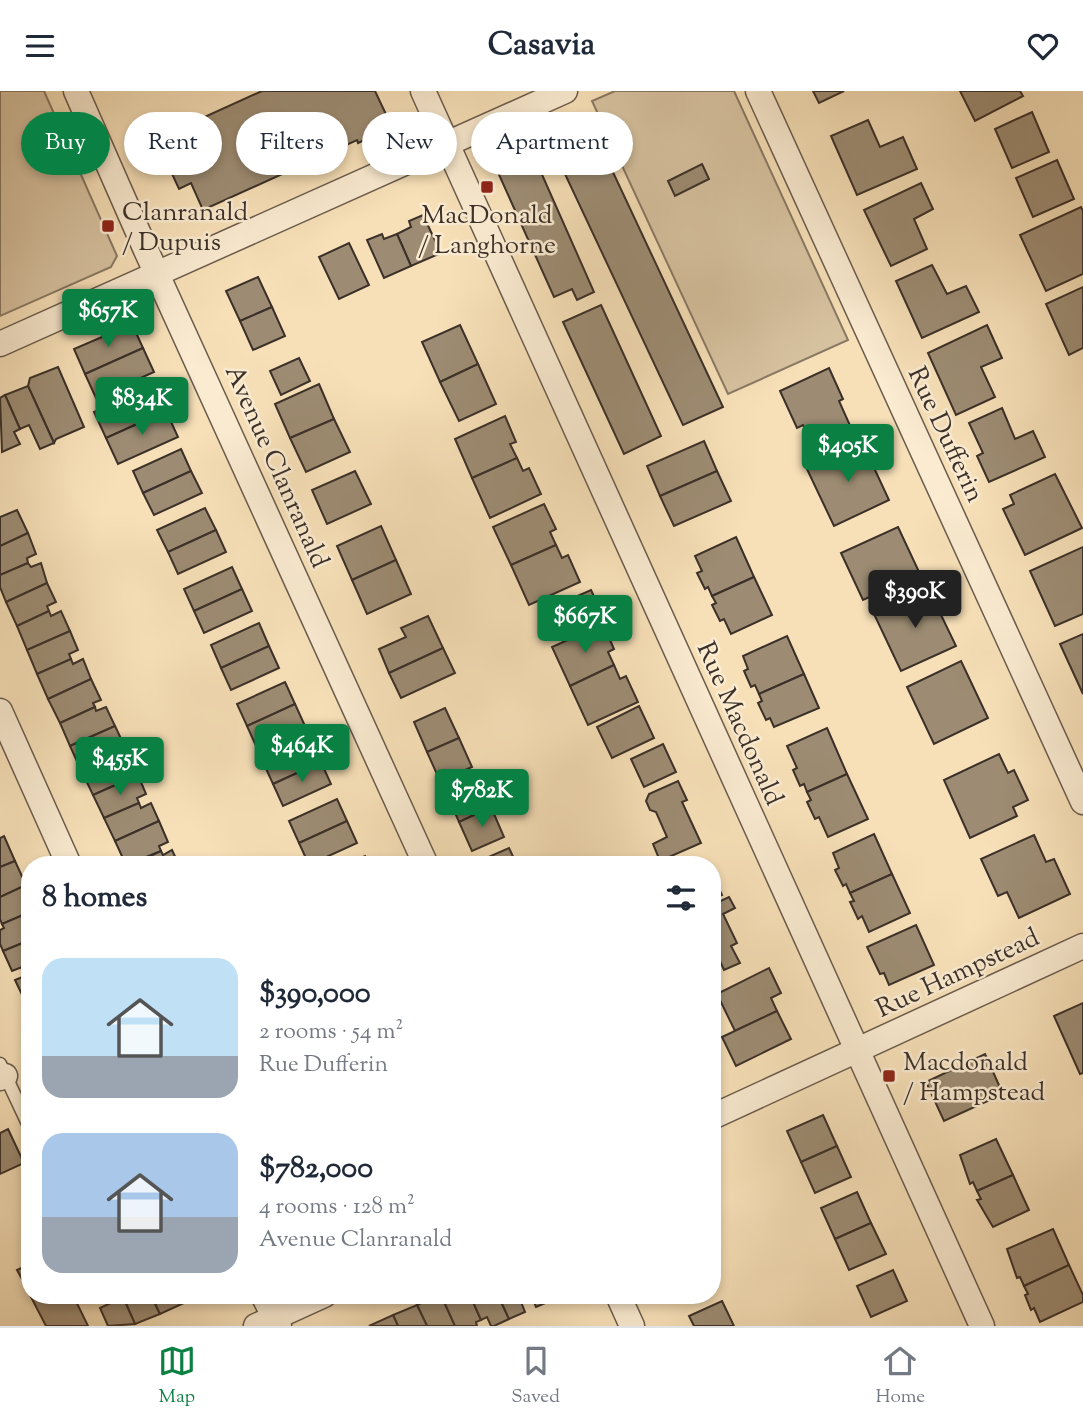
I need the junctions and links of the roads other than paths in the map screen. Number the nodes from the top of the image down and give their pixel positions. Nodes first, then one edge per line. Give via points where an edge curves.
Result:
1 (76, 91) edge
2 (423, 91) edge
3 (565, 91) edge
4 (758, 91) edge
5 (433, 112) edge
6 (457, 140) edge
7 (457, 166) edge
8 (377, 175) edge
9 (157, 273) junction
10 (0, 344) edge
11 (0, 711) edge
12 (1083, 802) edge
13 (65, 856) edge
14 (422, 856) edge
15 (1083, 946) edge
16 (857, 1051) junction
17 (2, 1073) edge
18 (21, 1111) edge
19 (721, 1113) edge
20 (265, 1304) edge
21 (307, 1304) edge
22 (621, 1304) edge
23 (270, 1323) edge
24 (628, 1325) edge
25 (982, 1326) edge

1 - 9 street, Avenue Clanranald
2 - 5 street, Rue Macdonald
3 - 6 street
4 - 12 street, Rue Dufferin
7 - 16 street, Rue Macdonald
8 - 9 street
9 - 10 street
9 - 14 street, Avenue Clanranald
11 - 13 street
15 - 16 street, Rue Hampstead
16 - 19 street, Rue Hampstead
16 - 25 street, Rue Macdonald
17 - 18 lane
20 - 23 street
21 - 23 street
22 - 24 street

